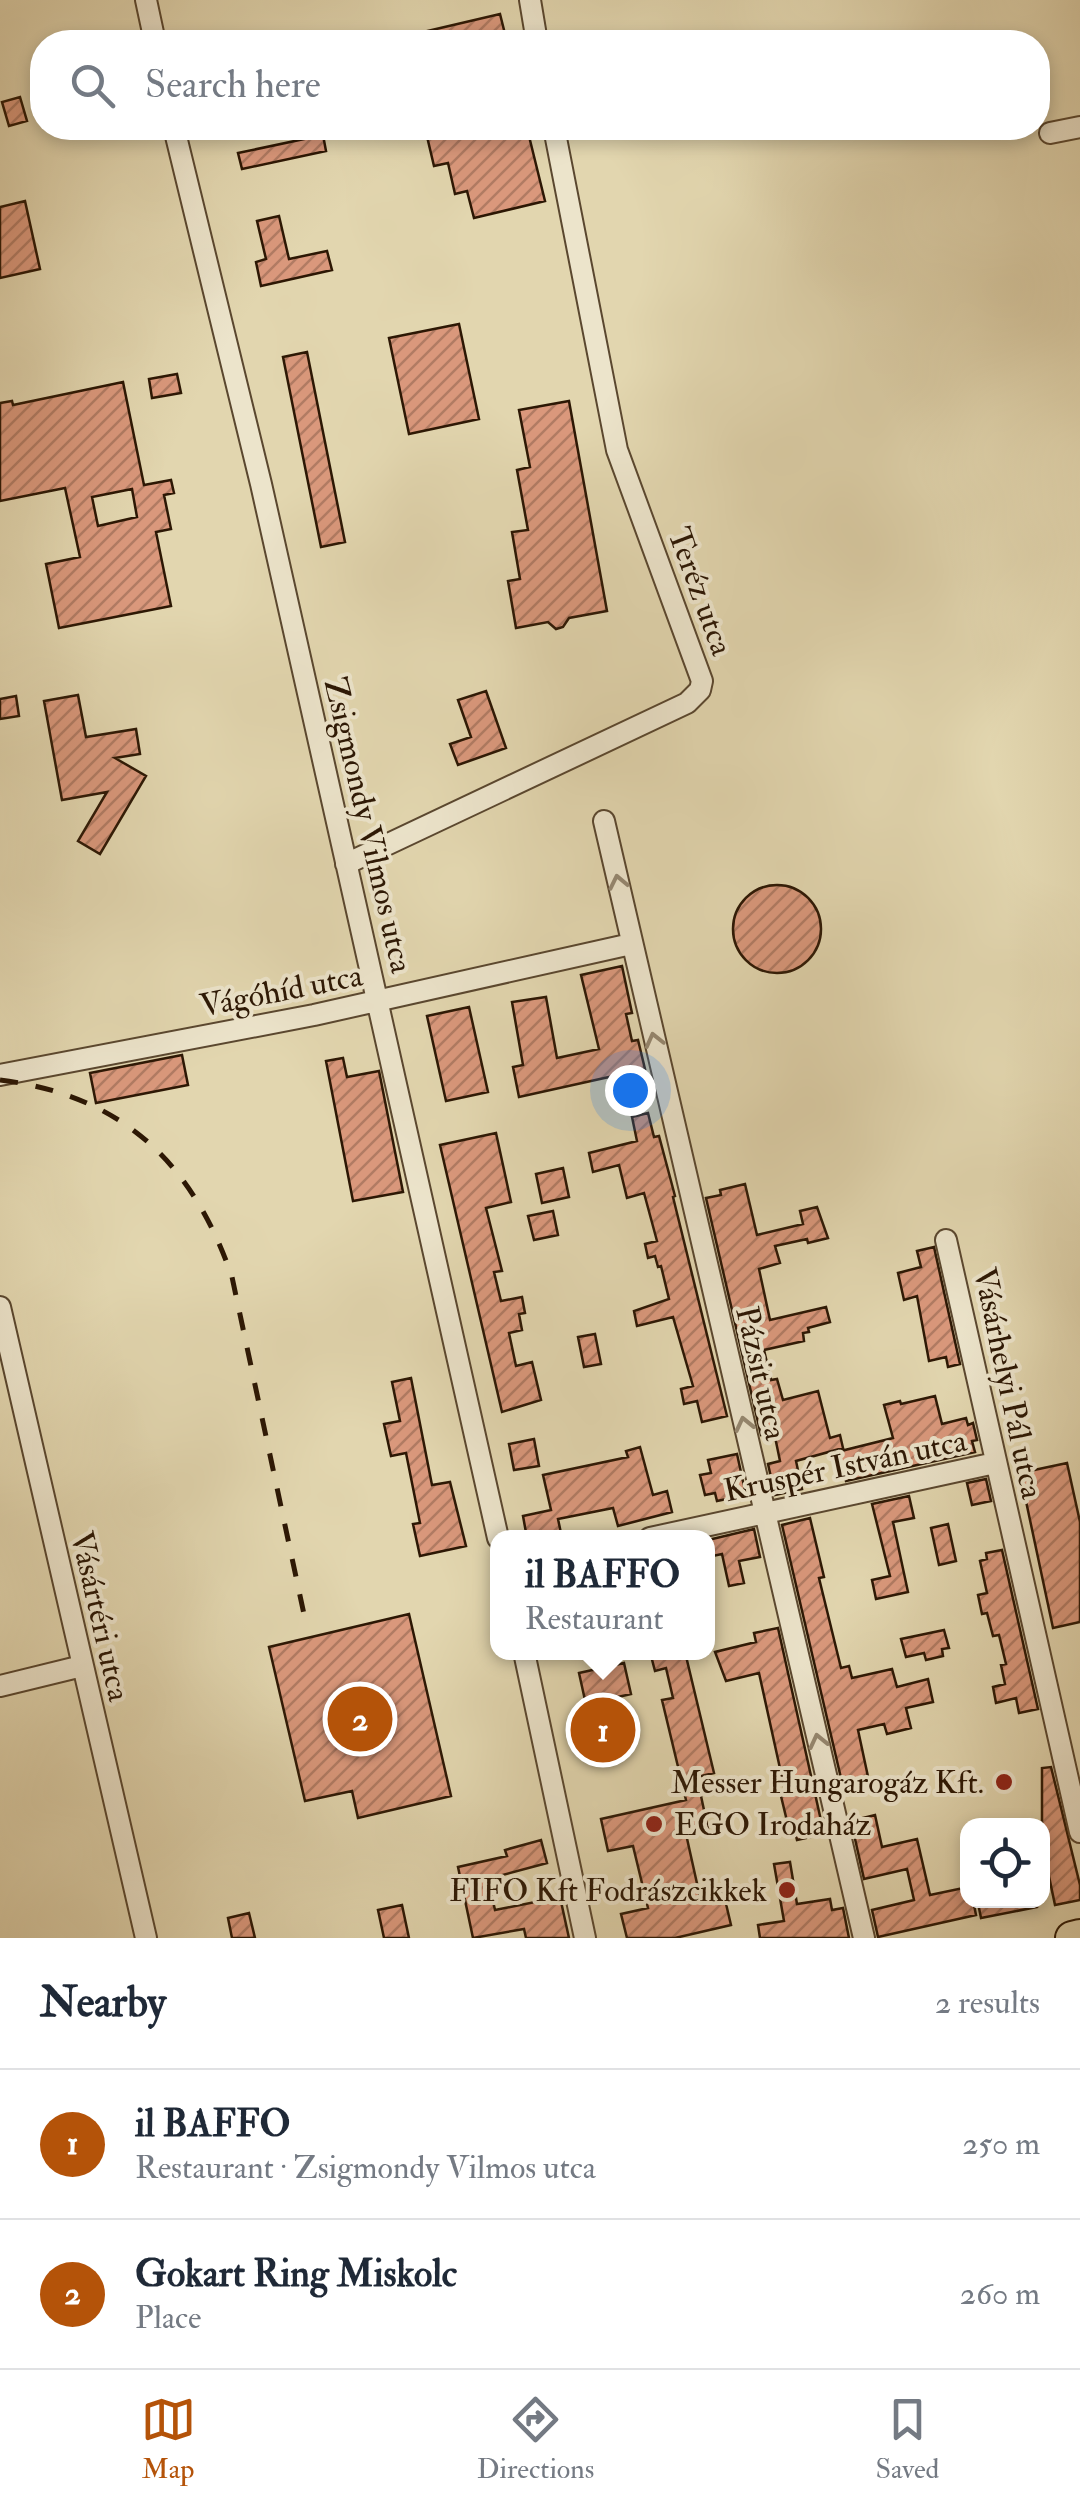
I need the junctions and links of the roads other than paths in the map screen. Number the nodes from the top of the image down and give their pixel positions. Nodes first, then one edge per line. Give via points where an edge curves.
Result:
1 (146, 0) edge
2 (530, 0) edge
3 (152, 30) edge
4 (536, 30) edge
5 (1080, 127) edge
6 (1050, 133) dead end
7 (177, 140) edge
8 (556, 140) edge
9 (604, 822) dead end
10 (346, 864) junction
11 (631, 944) junction
12 (379, 1001) junction
13 (0, 1075) edge
14 (946, 1240) dead end
15 (0, 1307) edge
16 (994, 1463) junction
17 (765, 1513) junction
18 (496, 1530) edge
19 (687, 1530) edge
20 (526, 1660) edge
21 (82, 1666) junction
22 (0, 1686) edge
23 (1080, 1832) edge
24 (1080, 1936) edge
25 (146, 1938) edge
26 (585, 1938) edge
27 (864, 1938) edge
28 (1072, 1938) edge

1 - 3 street
2 - 4 street
5 - 6 street
7 - 10 street, Zsigmondy Vilmos utca
8 - 10 street, Teréz utca via 617,450 700,690 687,703
11 -> 9 street, Pázsit utca
10 - 12 street, Zsigmondy Vilmos utca
11 - 12 street, Vágóhíd utca
17 -> 11 street, Pázsit utca
12 - 13 street, Vágóhíd utca
12 - 18 street, Zsigmondy Vilmos utca
14 - 16 street, Vásárhelyi Pál utca
15 - 21 street, Vásártéri utca
16 - 17 street, Kruspér István utca
16 - 23 street, Vásárhelyi Pál utca
17 - 19 street, Kruspér István utca
27 -> 17 street, Pázsit utca
20 - 26 street
21 - 22 street
21 - 25 street, Vásártéri utca
24 - 28 main road

